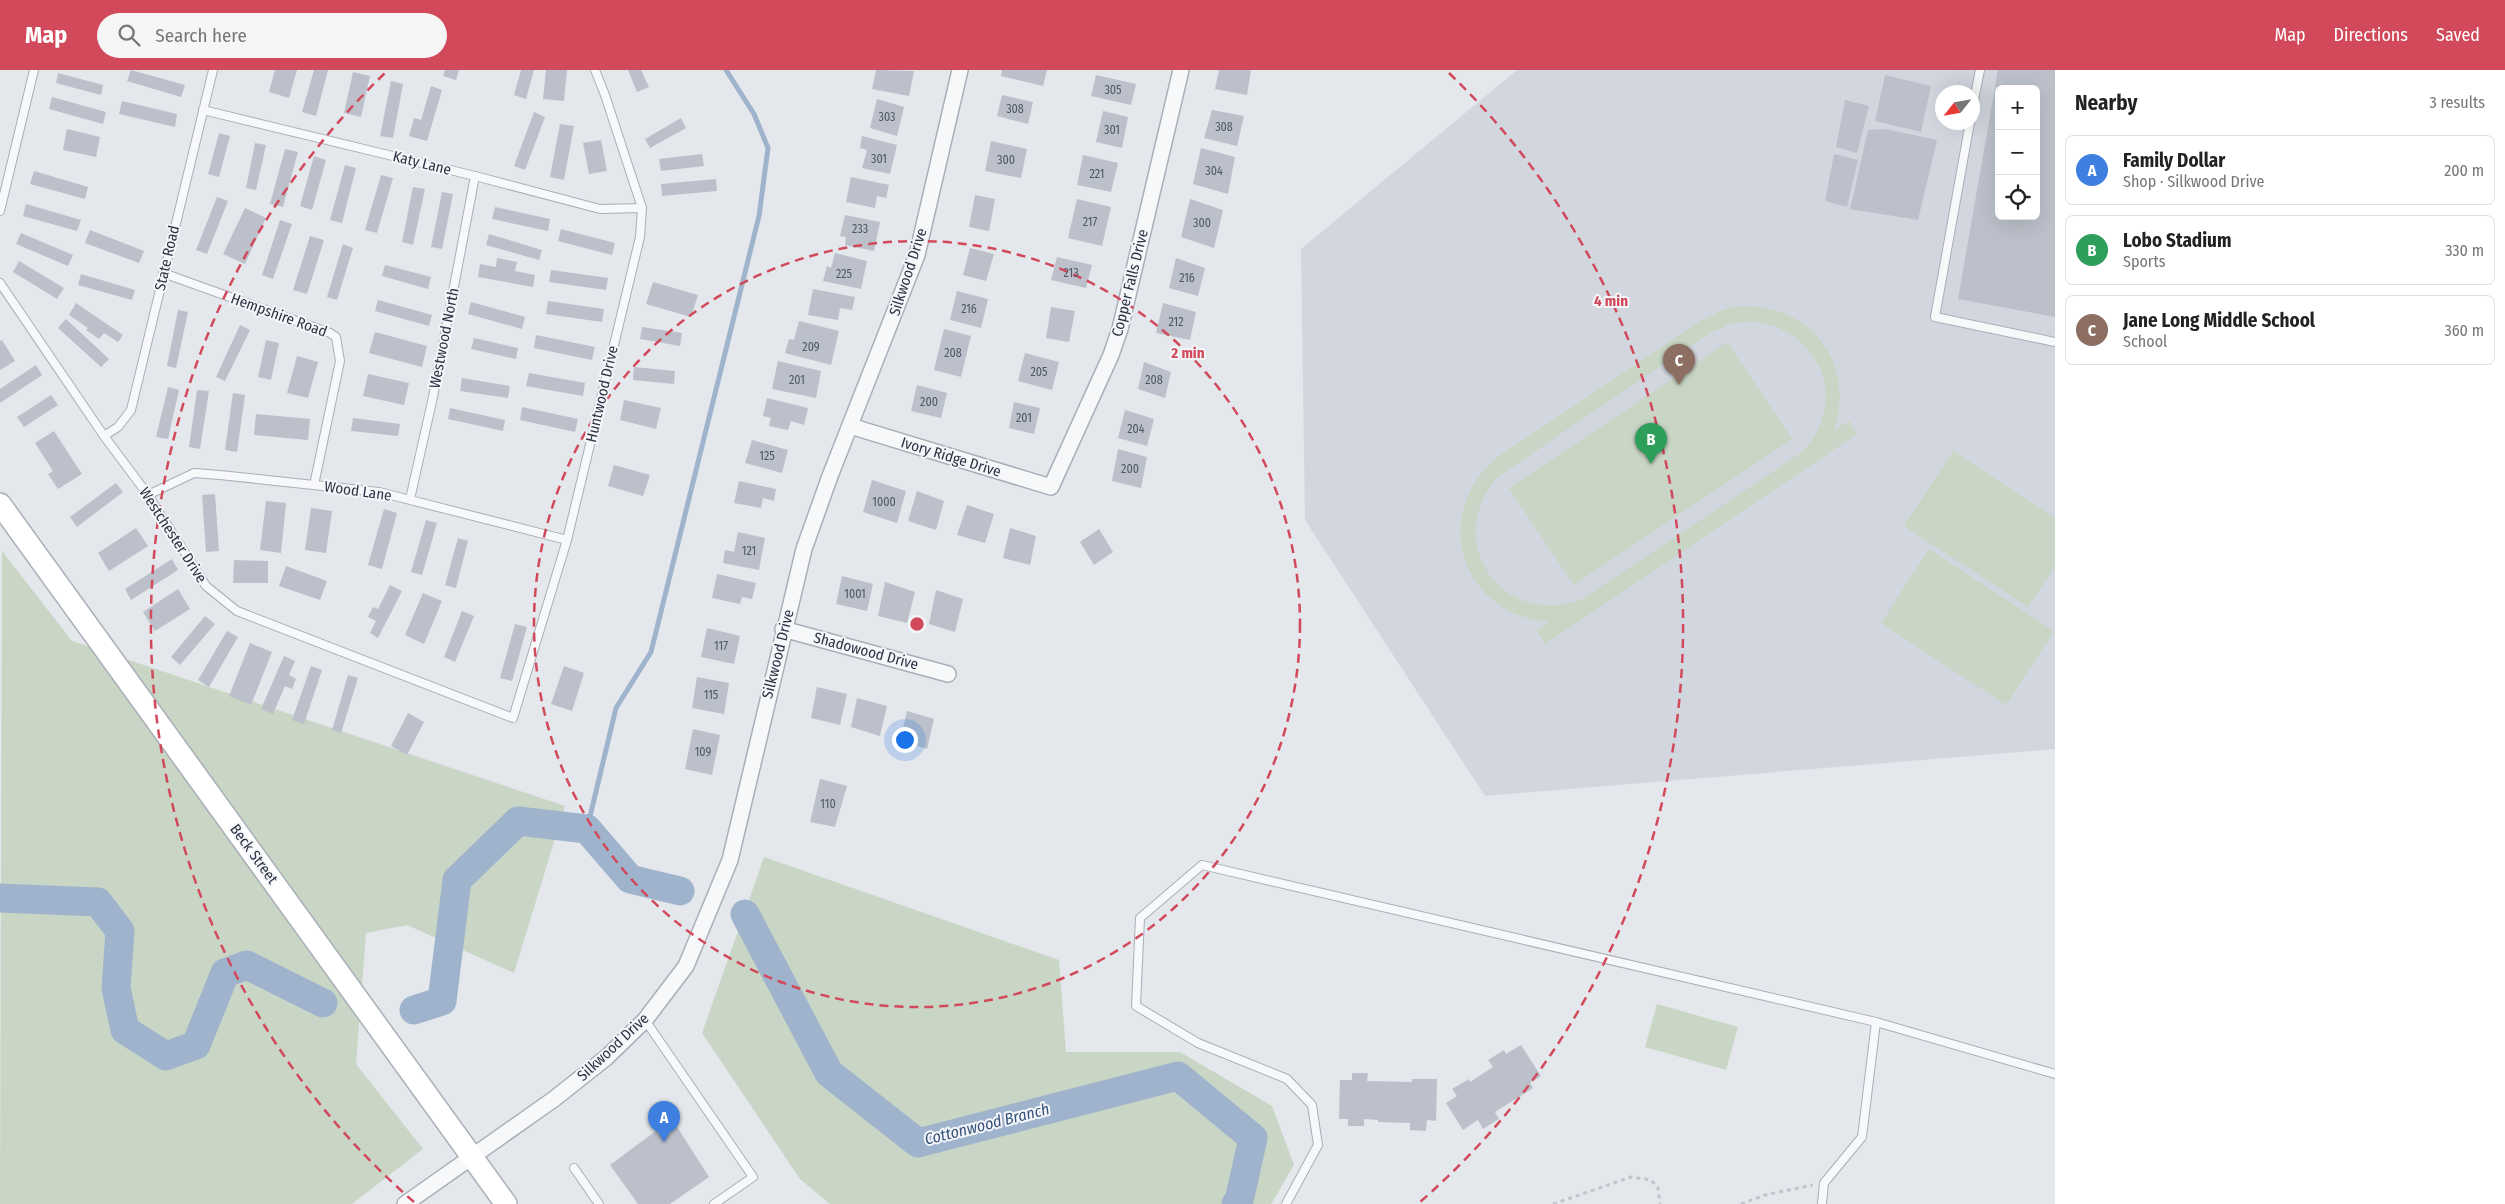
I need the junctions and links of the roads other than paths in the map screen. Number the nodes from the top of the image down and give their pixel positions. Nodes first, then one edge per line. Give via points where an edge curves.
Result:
1 (34, 70) edge
2 (212, 70) edge
3 (595, 70) edge
4 (960, 70) edge
5 (1181, 70) edge
6 (1980, 70) edge
7 (1977, 85) edge
8 (203, 110) junction
9 (1969, 130) edge
10 (475, 176) junction
11 (642, 208) junction
12 (0, 211) edge
13 (163, 273) junction
14 (0, 282) edge
15 (2055, 342) edge
16 (850, 426) junction
17 (104, 436) junction
18 (314, 485) junction
19 (1051, 488) joint
20 (148, 495) junction
21 (410, 499) junction
22 (0, 504) edge
23 (567, 540) junction
24 (783, 629) junction
25 (948, 674) dead end
26 (513, 718) joint
27 (645, 1020) junction
28 (1876, 1022) junction
29 (2055, 1074) edge
30 (473, 1156) junction
31 (574, 1168) dead end
32 (404, 1204) edge
33 (506, 1204) edge
34 (599, 1204) edge
35 (714, 1204) edge
36 (1286, 1204) edge
37 (1822, 1204) edge

1 - 12 lane
2 - 8 lane, State Road
3 - 11 lane, Huntwood Drive via 606,94
4 - 16 street, Silkwood Drive via 917,255
5 - 19 street, Copper Falls Drive via 1120,329
6 - 7 lane
8 - 10 lane, Katy Lane
8 - 13 lane, State Road
9 - 15 lane via 1935,317
10 - 11 lane, Katy Lane via 600,209
10 - 21 lane, Westwood North
11 - 23 lane, Huntwood Drive via 640,237
13 - 17 lane, State Road via 130,410 118,428
13 - 18 lane, Hempshire Road via 336,337 340,361
14 - 17 lane, Westchester Drive
16 - 19 street, Ivory Ridge Drive
16 - 24 street, Silkwood Drive via 804,549
17 - 20 lane, Westchester Drive
18 - 20 lane, Wood Lane via 194,473
18 - 21 lane, Wood Lane via 380,492
20 - 26 lane, Westchester Drive via 206,586 236,610
21 - 23 lane, Wood Lane
22 - 30 street, Beck Street
23 - 26 lane, Huntwood Drive
24 - 25 street, Shadowood Drive
24 - 27 street, Silkwood Drive via 730,860 686,966
27 - 30 street, Silkwood Drive via 607,1057 554,1099
27 - 35 lane via 752,1177
28 - 29 lane
28 - 36 lane via 1202,865 1140,918 1136,1006 1198,1043 1287,1079 1312,1105 1318,1145
28 - 37 lane via 1862,1137 1824,1183
30 - 32 street, Silkwood Drive
30 - 33 street, Beck Street
31 - 34 lane

